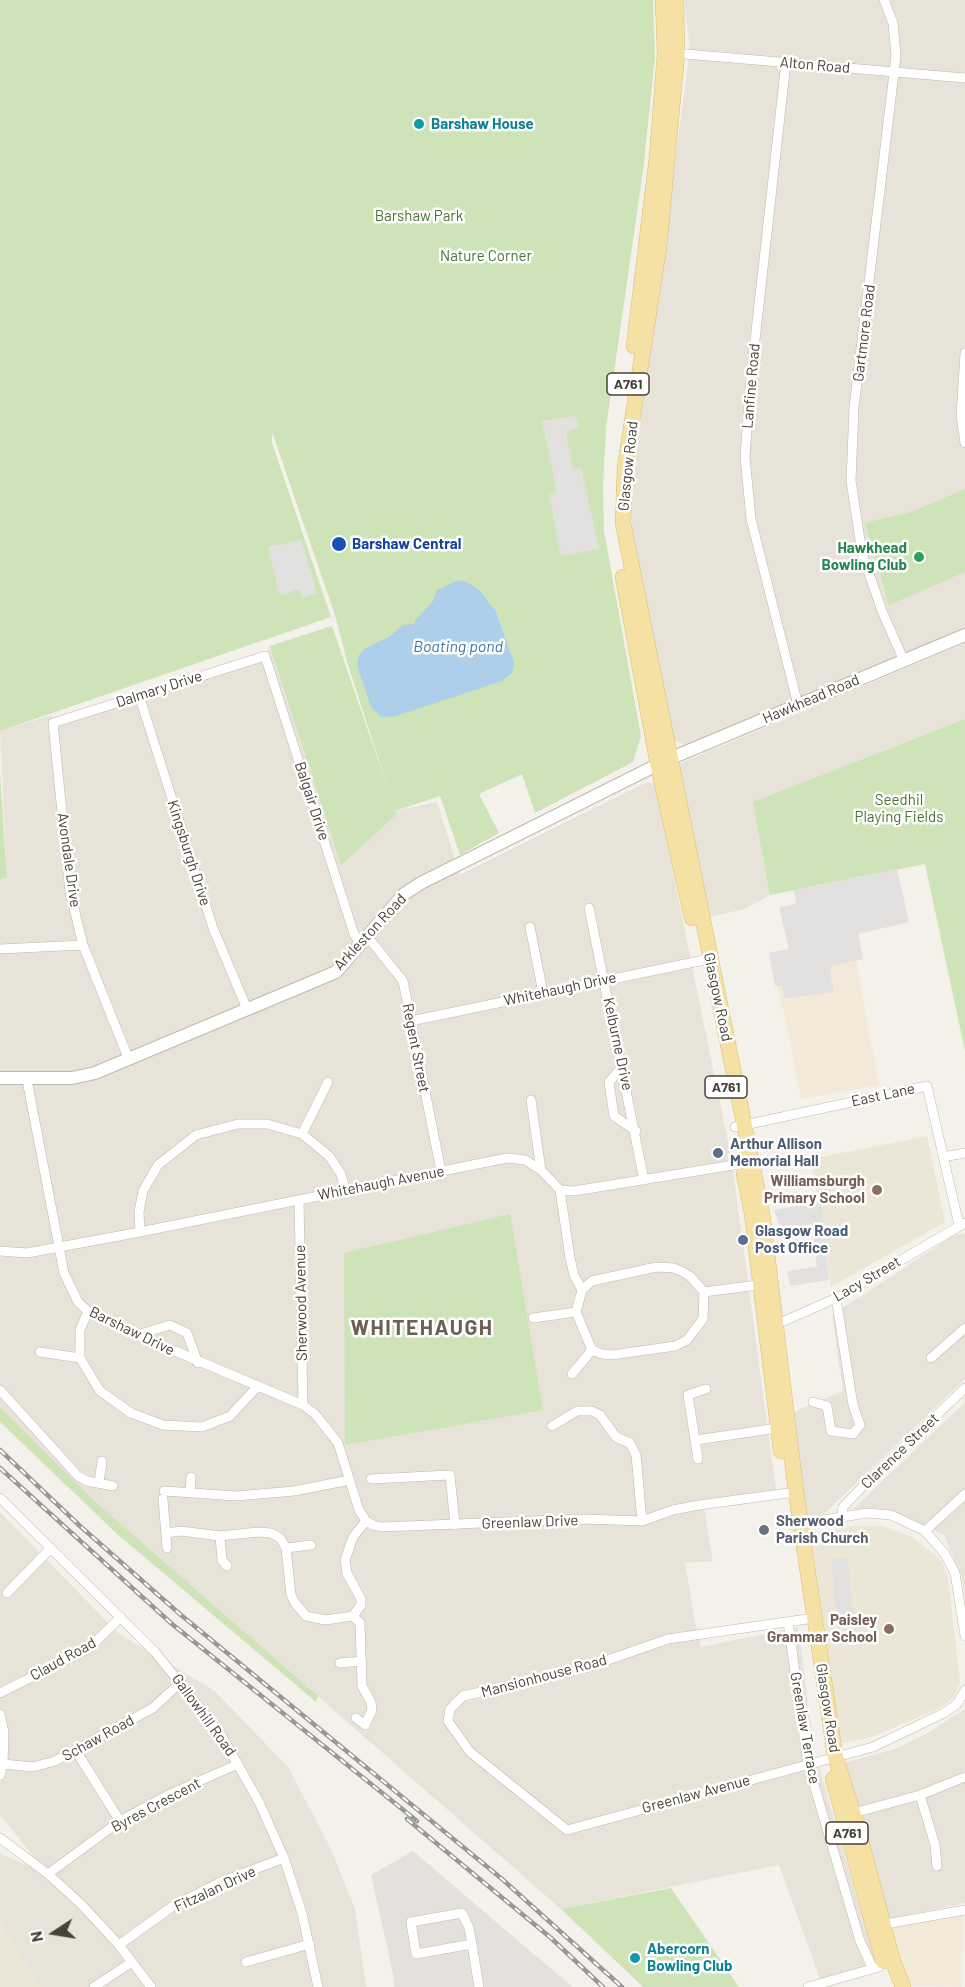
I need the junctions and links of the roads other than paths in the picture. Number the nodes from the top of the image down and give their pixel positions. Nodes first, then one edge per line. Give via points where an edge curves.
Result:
1 (663, 0) edge
2 (675, 0) edge
3 (884, 0) edge
4 (671, 53) junction
5 (786, 62) junction
6 (895, 72) junction
7 (965, 78) edge
8 (965, 353) edge
9 (963, 386) edge
10 (965, 443) edge
11 (965, 635) edge
12 (265, 656) joint
13 (904, 660) junction
14 (139, 695) junction
15 (798, 705) junction
16 (53, 723) joint
17 (664, 762) junction
18 (590, 908) dead end
19 (530, 927) dead end
20 (364, 941) junction
21 (83, 945) junction
22 (0, 949) edge
23 (705, 960) junction
24 (604, 980) junction
25 (543, 993) junction
26 (247, 1009) junction
27 (411, 1021) junction
28 (129, 1060) junction
29 (623, 1066) junction
30 (0, 1078) edge
31 (27, 1080) junction
32 (328, 1082) dead end
33 (531, 1100) dead end
34 (740, 1127) junction
35 (636, 1131) junction
36 (302, 1134) junction
37 (965, 1153) edge
38 (943, 1157) junction
39 (747, 1163) junction
40 (541, 1170) junction
41 (441, 1171) junction
42 (644, 1180) junction
43 (345, 1189) junction
44 (560, 1190) junction
45 (299, 1200) junction
46 (962, 1224) edge
47 (140, 1232) junction
48 (58, 1247) junction
49 (0, 1251) edge
50 (765, 1285) junction
51 (582, 1290) junction
52 (704, 1292) junction
53 (836, 1298) junction
54 (88, 1311) junction
55 (576, 1312) junction
56 (533, 1318) dead end
57 (770, 1326) junction
58 (965, 1328) edge
59 (137, 1335) junction
60 (592, 1350) junction
61 (40, 1352) dead end
62 (80, 1358) junction
63 (931, 1358) dead end
64 (198, 1363) junction
65 (572, 1374) dead end
66 (258, 1386) junction
67 (965, 1388) edge
68 (706, 1389) dead end
69 (0, 1390) edge
70 (813, 1401) dead end
71 (303, 1405) junction
72 (552, 1426) dead end
73 (778, 1428) junction
74 (696, 1440) junction
75 (698, 1459) dead end
76 (102, 1461) dead end
77 (191, 1477) dead end
78 (371, 1479) dead end
79 (350, 1480) junction
80 (99, 1483) junction
81 (113, 1486) dead end
82 (190, 1493) junction
83 (791, 1493) junction
84 (965, 1494) edge
85 (0, 1498) edge
86 (842, 1517) junction
87 (366, 1521) junction
88 (642, 1521) junction
89 (796, 1524) junction
90 (455, 1525) junction
91 (925, 1531) junction
92 (166, 1533) junction
93 (220, 1536) junction
94 (311, 1545) dead end
95 (51, 1548) junction
96 (167, 1548) dead end
97 (286, 1548) junction
98 (227, 1566) dead end
99 (962, 1592) edge
100 (7, 1593) dead end
101 (353, 1616) junction
102 (121, 1617) junction
103 (810, 1619) junction
104 (788, 1622) junction
105 (965, 1636) edge
106 (362, 1661) junction
107 (340, 1663) dead end
108 (181, 1682) junction
109 (965, 1690) edge
110 (0, 1694) edge
111 (0, 1714) edge
112 (356, 1718) dead end
113 (76, 1751) junction
114 (830, 1756) junction
115 (3, 1764) junction
116 (238, 1764) junction
117 (808, 1764) junction
118 (0, 1775) edge
119 (965, 1777) edge
120 (920, 1795) junction
121 (848, 1814) junction
122 (120, 1821) junction
123 (567, 1830) joint
124 (0, 1838) edge
125 (284, 1858) junction
126 (937, 1866) dead end
127 (48, 1874) junction
128 (965, 1910) edge
129 (877, 1925) junction
130 (310, 1944) junction
131 (472, 1944) junction
132 (119, 1945) junction
133 (132, 1962) junction
134 (246, 1962) dead end
135 (883, 1965) junction
136 (94, 1987) edge
137 (151, 1987) edge
138 (318, 1987) edge
139 (479, 1987) edge
140 (808, 1987) edge
141 (891, 1987) edge
142 (903, 1987) edge

1 - 4 main road, Glasgow Road / A761
2 - 4 main road, Glasgow Road / A761
3 - 6 street, Gartmore Road via 896,40
4 - 5 street, Alton Road
4 - 17 main road, Glasgow Road / A761 via 614,494 614,528
5 - 6 street, Alton Road
5 - 15 street, Lanfine Road via 745,458 751,519
6 - 7 street, Alton Road
6 - 13 street, Gartmore Road via 854,407 851,481 862,553
8 - 9 street
9 - 10 street via 961,416
11 - 13 street, Hawkhead Road
12 - 14 street, Dalmary Drive
12 - 20 street, Balgair Drive via 354,934
13 - 15 street, Hawkhead Road
14 - 16 street, Dalmary Drive
14 - 26 street, Kingsburgh Drive via 213,928
15 - 17 street, Hawkhead Road
16 - 21 street, Avondale Drive via 70,892
17 - 20 street, Arkleston Road via 421,883 404,894
17 - 23 main road, Glasgow Road / A761
18 - 24 street, Kelburne Drive
19 - 25 street
20 - 26 street, Arkleston Road via 336,972
20 - 27 street, Regent Street via 403,981
21 - 22 street
21 - 28 street, Avondale Drive
23 - 24 street, Whitehaugh Drive
23 - 34 main road, Glasgow Road / A761
24 - 25 street, Whitehaugh Drive
24 - 29 street, Kelburne Drive
25 - 27 street, Whitehaugh Drive
26 - 28 street, Arkleston Road
27 - 41 street, Regent Street
28 - 31 street, Arkleston Road via 72,1078
29 - 35 street, Kelburne Drive
29 - 35 street via 609,1082 614,1116
30 - 31 street, Arkleston Road
31 - 48 street, Barshaw Drive
32 - 36 street
33 - 40 street
34 - 38 street, East Lane via 927,1086
34 - 39 main road, Glasgow Road / A761
35 - 42 street, Kelburne Drive
36 - 43 street via 329,1156
36 - 47 street via 267,1124 238,1124 196,1135 168,1155 149,1180 139,1212
37 - 38 street
38 - 46 street, East Lane
39 - 42 street
39 - 50 main road, Glasgow Road / A761 via 762,1213
40 - 41 street, Whitehaugh Avenue via 525,1160 507,1158
40 - 44 street, Whitehaugh Avenue
41 - 43 street, Whitehaugh Avenue
42 - 44 street
43 - 45 street, Whitehaugh Avenue
44 - 51 street via 570,1258
45 - 47 street, Whitehaugh Avenue
45 - 71 street, Sherwood Avenue
46 - 53 street, Lacy Street
47 - 48 street, Whitehaugh Avenue
48 - 49 street, Whitehaugh Avenue via 27,1253
48 - 54 street, Barshaw Drive via 70,1289
50 - 52 street
50 - 57 main road, Glasgow Road / A761
51 - 52 street via 606,1276 656,1267 674,1268 691,1276
51 - 55 street
52 - 60 street via 703,1319 687,1340 675,1346 612,1355
53 - 57 street, Lacy Street
53 - 70 street via 853,1405 861,1425 853,1434 831,1431 827,1406
54 - 59 street, Barshaw Drive
54 - 62 street via 80,1330
55 - 56 street
55 - 60 street
57 - 73 main road, Glasgow Road / A761
57 - 83 main road, Glasgow Road / A761
58 - 63 street
59 - 64 street, Barshaw Drive
59 - 64 street via 170,1325 187,1333
60 - 65 street
61 - 62 street
62 - 66 street via 92,1381 109,1398 131,1413 164,1425 189,1428 215,1423 230,1416
64 - 66 street, Barshaw Drive
66 - 71 street, Barshaw Drive
67 - 86 street, Clarence Street via 843,1507
68 - 74 street via 688,1395
69 - 80 street via 67,1466 87,1481
71 - 79 street, Barshaw Drive via 327,1425 338,1443
72 - 88 street via 577,1411 592,1411 600,1415 616,1437 630,1443 636,1455
73 - 74 street
73 - 83 main road, Glasgow Road / A761
74 - 75 street
76 - 80 street
77 - 82 street
78 - 90 street via 450,1475
79 - 82 street via 294,1491 236,1496
79 - 87 street
80 - 81 street
82 - 92 street via 164,1495
83 - 88 street, Greenlaw Drive via 673,1510
83 - 89 main road, Glasgow Road / A761
84 - 91 street
85 - 95 street, Gallowhill Road
86 - 89 street
86 - 91 street via 891,1515
87 - 90 street, Greenlaw Drive via 381,1527
87 - 101 street via 345,1555 347,1573 361,1599
88 - 90 street, Greenlaw Drive
89 - 103 main road, Glasgow Road / A761
91 - 99 street via 945,1554
92 - 93 street
92 - 96 street
93 - 97 street via 271,1533
93 - 98 street via 222,1560
94 - 97 street
95 - 100 street
95 - 102 street, Gallowhill Road
97 - 101 street via 291,1594 306,1616 325,1620
99 - 105 street
101 - 106 street via 360,1623
102 - 108 street, Gallowhill Road
102 - 110 street, Claud Road via 88,1649
103 - 104 street, Mansionhouse Road
103 - 114 main road, Glasgow Road / A761
104 - 117 street, Greenlaw Terrace
104 - 123 street, Mansionhouse Road via 668,1639 585,1668 463,1696 454,1702 448,1721 470,1752
106 - 107 street
106 - 112 street via 362,1686 372,1710 365,1725
108 - 113 street, Schaw Road via 153,1708
108 - 116 street, Gallowhill Road
109 - 114 street, Greenlaw Avenue via 957,1704 919,1726 873,1747
111 - 115 street
113 - 115 street, Schaw Road via 33,1767
113 - 122 street
114 - 117 street, Greenlaw Avenue
114 - 121 main road, Glasgow Road / A761
115 - 118 street
116 - 122 street, Byres Crescent
116 - 125 street, Gallowhill Road
117 - 123 street, Greenlaw Avenue
117 - 135 street, Greenlaw Terrace via 860,1941
119 - 120 street
120 - 121 street
120 - 126 street
121 - 129 main road, Glasgow Road / A761
122 - 127 street, Byres Crescent
124 - 127 street
125 - 130 street, Gallowhill Road
125 - 132 street, Fitzalan Drive via 223,1881 173,1906
127 - 132 street
128 - 129 street
129 - 135 main road, Glasgow Road / A761
130 - 134 street
130 - 138 street, Gallowhill Road
131 - 131 street via 416,1954 411,1922 462,1913
131 - 139 street
132 - 133 street
133 - 136 street
133 - 137 street
135 - 140 street
135 - 141 main road, Glasgow Road / A761
135 - 142 main road, Glasgow Road / A761

